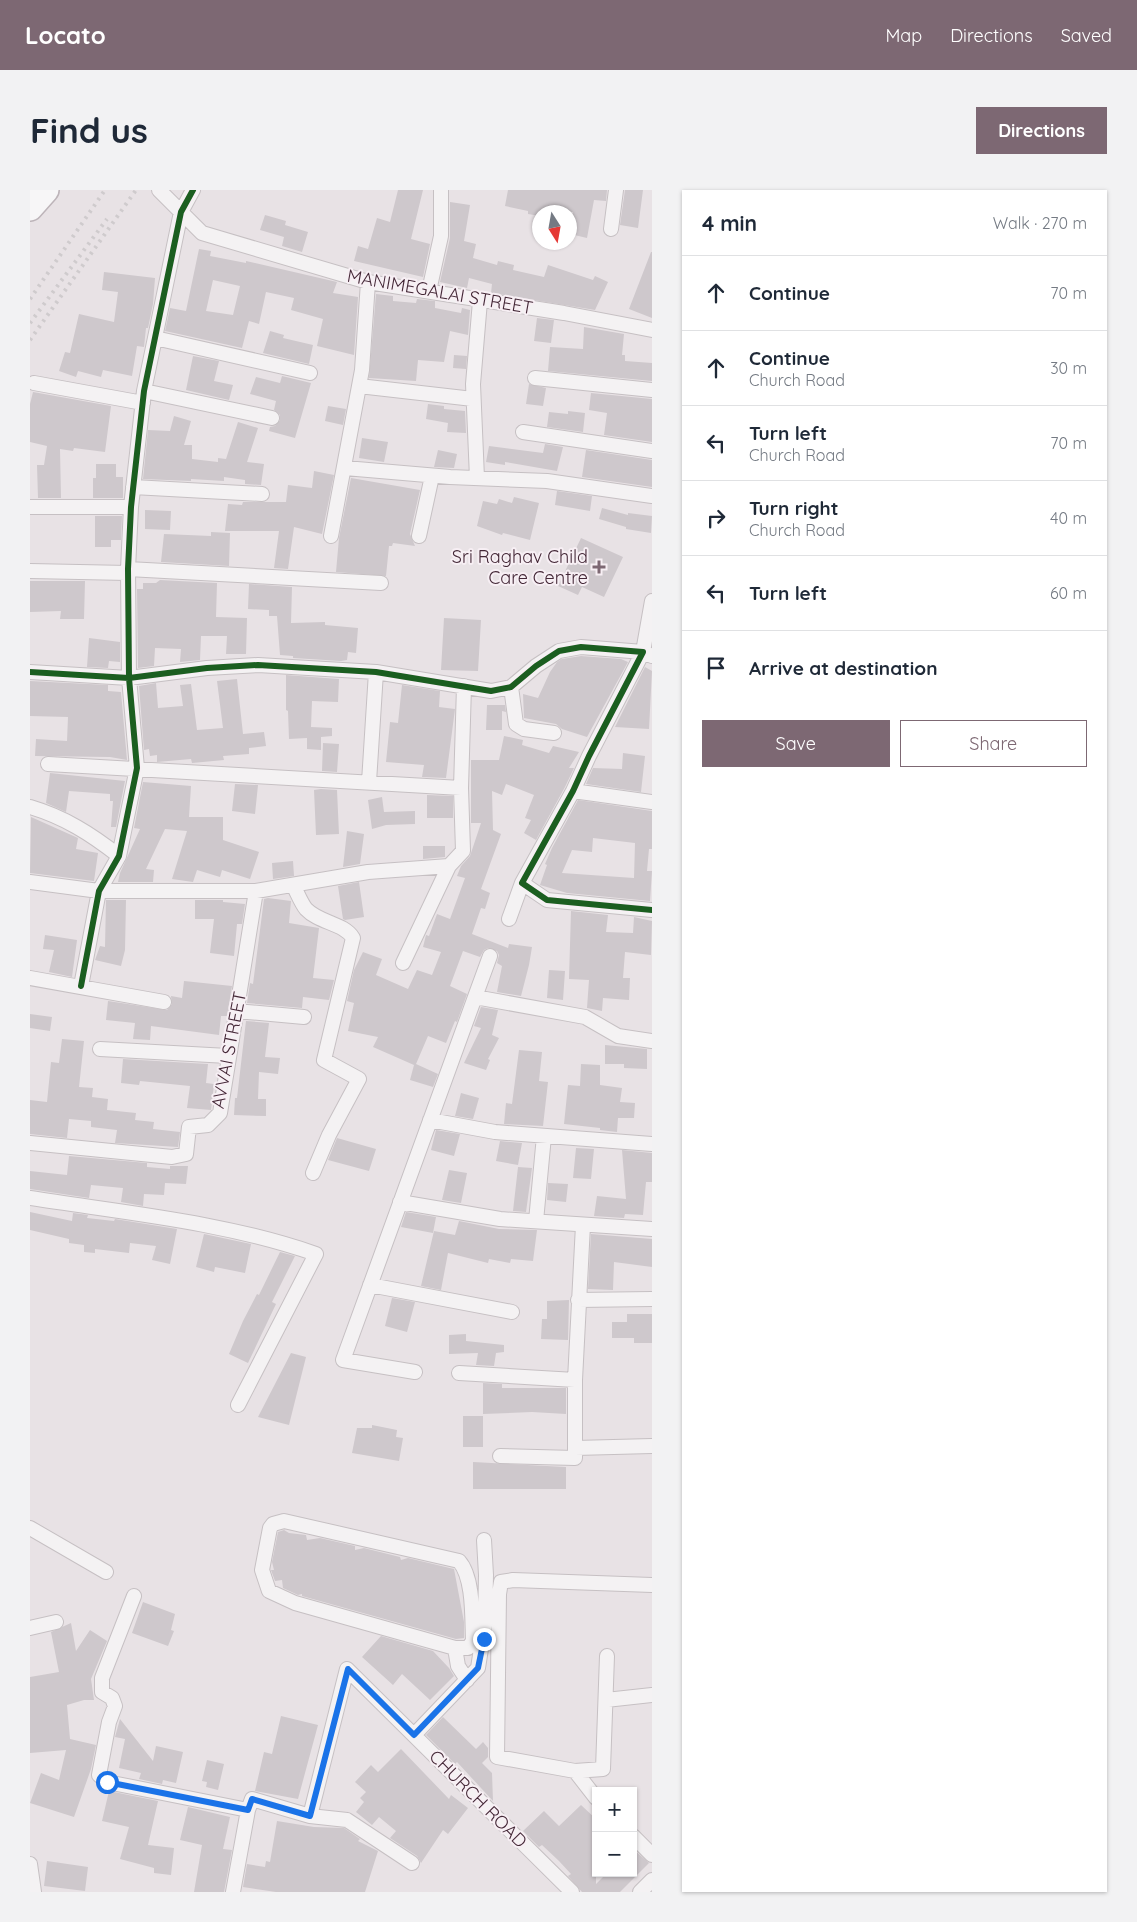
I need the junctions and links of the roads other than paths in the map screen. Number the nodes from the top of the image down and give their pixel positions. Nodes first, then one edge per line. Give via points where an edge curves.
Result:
1 (46, 190) edge
2 (159, 190) edge
3 (193, 190) edge
4 (441, 190) edge
5 (616, 190) edge
6 (30, 208) edge
7 (181, 212) junction
8 (611, 229) dead end
9 (368, 282) junction
10 (429, 291) junction
11 (480, 301) junction
12 (652, 330) edge
13 (155, 338) junction
14 (310, 373) dead end
15 (535, 378) dead end
16 (34, 383) dead end
17 (359, 386) junction
18 (652, 390) edge
19 (144, 397) junction
20 (473, 399) junction
21 (272, 418) dead end
22 (523, 432) dead end
23 (652, 451) edge
24 (345, 468) junction
25 (432, 476) junction
26 (476, 478) junction
27 (133, 487) junction
28 (262, 494) dead end
29 (652, 496) edge
30 (30, 507) edge
31 (131, 507) junction
32 (331, 536) dead end
33 (419, 536) dead end
34 (30, 571) edge
35 (128, 571) junction
36 (381, 583) dead end
37 (652, 601) edge
38 (648, 654) edge
39 (30, 672) edge
40 (376, 672) junction
41 (129, 678) junction
42 (464, 686) junction
43 (511, 687) junction
44 (554, 733) dead end
45 (48, 764) dead end
46 (137, 768) junction
47 (369, 782) junction
48 (460, 788) junction
49 (573, 791) junction
50 (652, 802) edge
51 (30, 806) edge
52 (119, 856) junction
53 (449, 866) junction
54 (30, 882) edge
55 (522, 884) junction
56 (293, 885) junction
57 (99, 891) junction
58 (256, 891) junction
59 (652, 910) edge
60 (509, 919) dead end
61 (490, 956) dead end
62 (403, 963) dead end
63 (30, 978) edge
64 (81, 986) junction
65 (475, 997) junction
66 (164, 1002) dead end
67 (236, 1011) junction
68 (304, 1017) dead end
69 (652, 1041) edge
70 (100, 1048) dead end
71 (228, 1056) junction
72 (430, 1120) junction
73 (544, 1136) junction
74 (30, 1143) edge
75 (652, 1144) edge
76 (314, 1173) dead end
77 (30, 1198) edge
78 (400, 1202) junction
79 (536, 1222) junction
80 (583, 1225) junction
81 (652, 1229) edge
82 (370, 1285) junction
83 (652, 1299) edge
84 (578, 1300) junction
85 (512, 1312) dead end
86 (415, 1372) dead end
87 (459, 1373) dead end
88 (575, 1380) junction
89 (238, 1405) dead end
90 (652, 1446) edge
91 (575, 1448) junction
92 (500, 1456) dead end
93 (30, 1528) edge
94 (484, 1540) dead end
95 (106, 1572) dead end
96 (652, 1585) edge
97 (134, 1596) dead end
98 (56, 1622) dead end
99 (30, 1628) edge
100 (478, 1646) junction
101 (455, 1650) junction
102 (498, 1651) junction
103 (607, 1656) dead end
104 (467, 1680) junction
105 (652, 1695) edge
106 (606, 1700) junction
107 (414, 1735) junction
108 (575, 1771) junction
109 (592, 1793) edge
110 (248, 1810) junction
111 (310, 1816) junction
112 (637, 1840) edge
113 (652, 1855) edge
114 (412, 1863) dead end
115 (31, 1869) edge
116 (652, 1880) edge
117 (34, 1892) edge
118 (233, 1892) edge
119 (572, 1892) edge
120 (640, 1892) edge

1 - 6 highway
2 - 7 street, MANIMEGALAI STREET
3 - 7 street
4 - 10 street via 441,236
5 - 8 street
7 - 9 street, MANIMEGALAI STREET via 202,233
7 - 13 street
9 - 10 street, MANIMEGALAI STREET
9 - 17 street
10 - 11 street, MANIMEGALAI STREET
11 - 12 street, MANIMEGALAI STREET
11 - 20 street
13 - 14 street
13 - 19 street
15 - 18 street
16 - 19 street
17 - 20 street
17 - 24 street
19 - 21 street
19 - 27 street
20 - 26 street
22 - 23 street
24 - 25 street
24 - 32 street
25 - 26 street
25 - 33 street
26 - 29 street via 546,481
27 - 28 street
27 - 31 street
30 - 31 street
31 - 35 street
34 - 35 street
35 - 36 street
35 - 41 street
37 - 38 street
38 - 43 street via 581,646 559,651
38 - 49 street via 589,756
39 - 41 street
40 - 41 street via 258,665
40 - 42 street
40 - 47 street
41 - 46 street
42 - 43 street via 491,691
42 - 48 street
43 - 44 street via 516,724
45 - 46 street
46 - 47 street
46 - 52 street
47 - 48 street
48 - 53 street via 463,851
49 - 50 street
49 - 55 street
51 - 52 street via 54,814 93,835
52 - 57 street
53 - 56 street via 368,872
53 - 62 street
54 - 57 street
55 - 59 street via 547,900
55 - 60 street
56 - 58 street
56 - 76 street via 306,909 324,922 348,931 353,938 324,1060 359,1079 329,1135
57 - 58 street
57 - 64 street
58 - 67 street, AVVAI STREET
61 - 65 street
63 - 64 street
64 - 66 street
65 - 69 street via 585,1017 618,1036
65 - 72 street
67 - 68 street
67 - 71 street, AVVAI STREET
70 - 71 street
71 - 74 street, AVVAI STREET via 220,1113 208,1125 189,1127 186,1154 172,1157
72 - 73 street via 495,1132
72 - 78 street
73 - 75 street
73 - 79 street
77 - 89 street via 194,1222 273,1239 316,1254
78 - 79 street
78 - 82 street
79 - 80 street
80 - 81 street
80 - 84 street
82 - 85 street
82 - 86 street via 343,1360
83 - 84 street
84 - 88 street
87 - 88 street
88 - 91 street
90 - 91 street
91 - 92 street via 575,1458
93 - 95 street
94 - 100 street via 486,1598
96 - 102 street via 501,1582
97 - 110 street via 102,1678 102,1692 112,1698 115,1706 99,1775 107,1782
98 - 99 street
100 - 101 street
100 - 101 street via 468,1578 460,1561 284,1521 270,1528 262,1570 269,1592 295,1603
100 - 102 street
100 - 104 street via 478,1668
101 - 104 street via 458,1666
102 - 108 street via 497,1758
103 - 106 street
104 - 107 street
105 - 106 street
106 - 108 street via 603,1768
107 - 111 street, CHURCH ROAD via 348,1669
107 - 119 street, CHURCH ROAD
108 - 109 street
110 - 111 street via 252,1799
110 - 118 street
111 - 114 street via 347,1820
112 - 113 street
115 - 117 street
116 - 120 street

